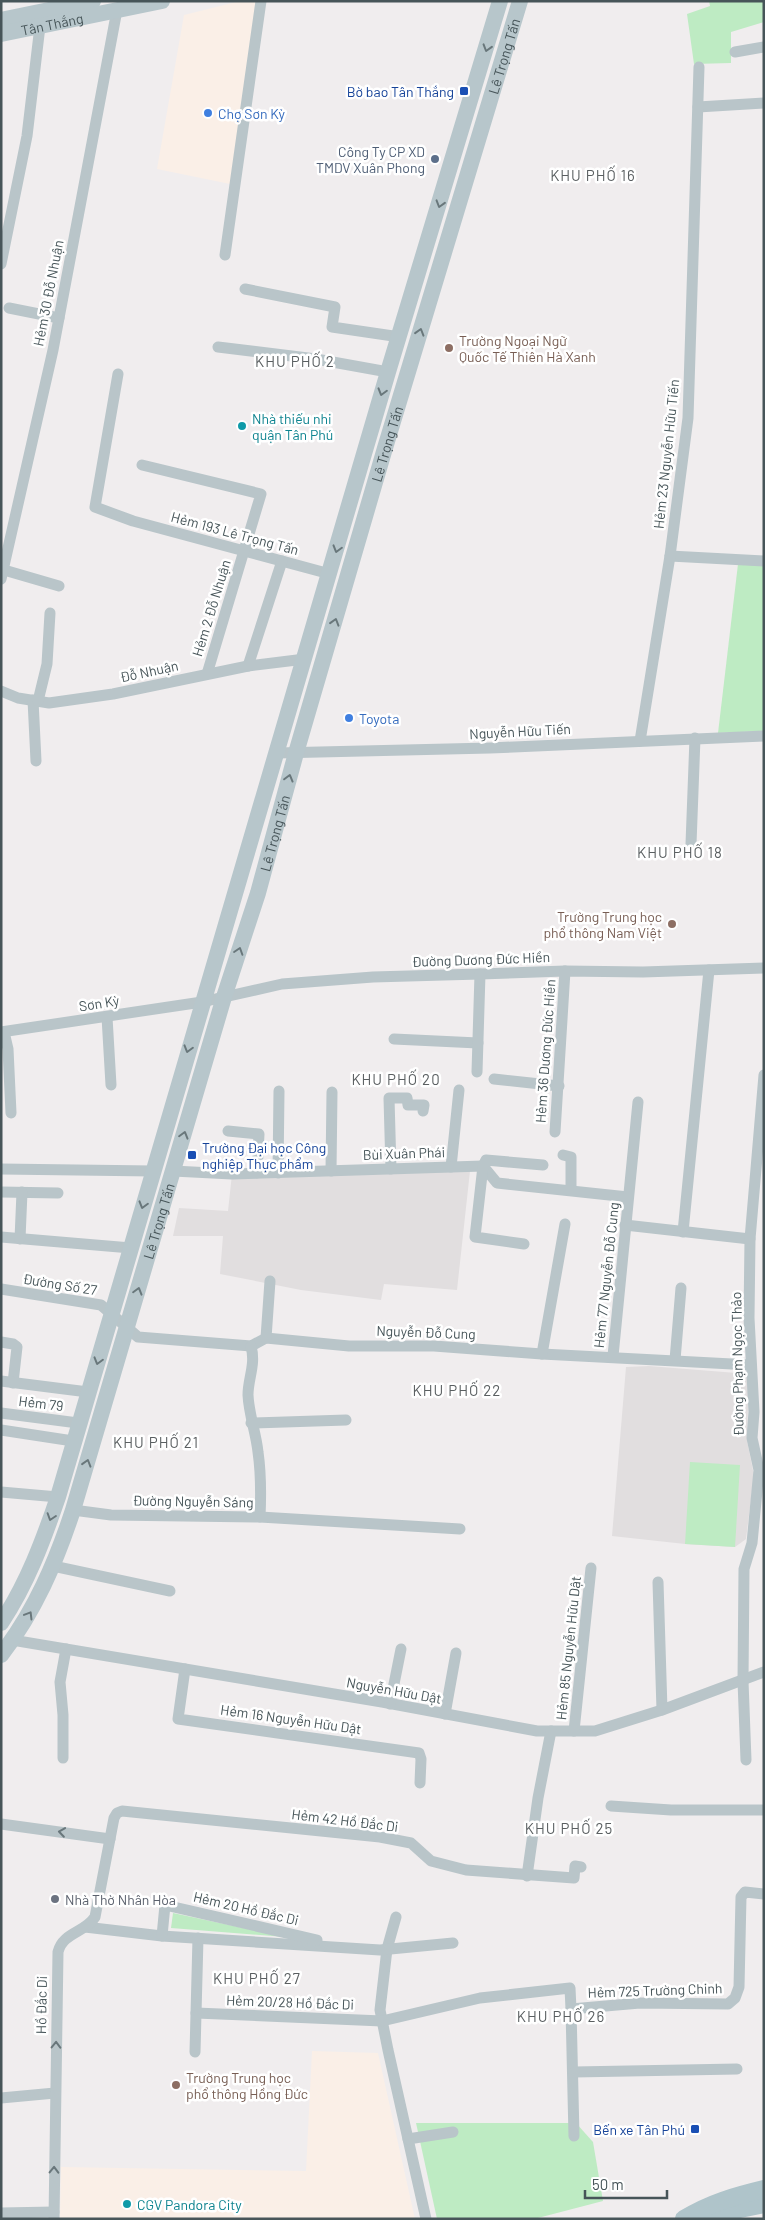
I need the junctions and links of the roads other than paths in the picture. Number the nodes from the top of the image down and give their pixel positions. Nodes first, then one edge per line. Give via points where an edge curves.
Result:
1 (93, 1) edge
2 (162, 1) edge
3 (261, 1) edge
4 (500, 1) edge
5 (520, 1) edge
6 (61, 10) edge
7 (117, 10) junction
8 (37, 13) edge
9 (1, 20) edge
10 (1, 34) edge
11 (764, 47) edge
12 (735, 52) dead end
13 (699, 67) dead end
14 (764, 103) edge
15 (698, 107) junction
16 (225, 255) dead end
17 (1, 264) edge
18 (245, 289) dead end
19 (9, 308) dead end
20 (59, 318) junction
21 (400, 337) junction
22 (218, 347) dead end
23 (388, 372) junction
24 (118, 374) dead end
25 (142, 465) dead end
26 (245, 551) junction
27 (670, 556) junction
28 (282, 561) junction
29 (764, 561) edge
30 (3, 574) edge
31 (330, 574) junction
32 (59, 586) dead end
33 (50, 614) dead end
34 (305, 659) junction
35 (248, 666) junction
36 (207, 674) junction
37 (1, 692) edge
38 (36, 701) junction
39 (764, 736) edge
40 (695, 738) junction
41 (640, 741) junction
42 (277, 753) junction
43 (296, 753) junction
44 (36, 762) dead end
45 (691, 844) dead end
46 (764, 968) edge
47 (709, 970) junction
48 (565, 971) junction
49 (480, 974) junction
50 (224, 997) junction
51 (202, 1002) junction
52 (107, 1018) junction
53 (2, 1032) edge
54 (394, 1039) dead end
55 (478, 1043) junction
56 (478, 1072) dead end
57 (764, 1076) edge
58 (494, 1079) dead end
59 (111, 1085) dead end
60 (559, 1086) junction
61 (459, 1090) dead end
62 (279, 1091) dead end
63 (332, 1092) dead end
64 (638, 1102) dead end
65 (423, 1111) dead end
66 (10, 1112) dead end
67 (228, 1131) dead end
68 (555, 1132) dead end
69 (563, 1155) dead end
70 (543, 1165) dead end
71 (483, 1166) junction
72 (451, 1167) junction
73 (1, 1169) edge
74 (391, 1169) junction
75 (153, 1171) junction
76 (331, 1171) junction
77 (173, 1172) junction
78 (278, 1173) junction
79 (256, 1174) junction
80 (571, 1190) junction
81 (1, 1192) edge
82 (22, 1192) junction
83 (58, 1193) dead end
84 (628, 1197) junction
85 (565, 1224) dead end
86 (625, 1225) junction
87 (684, 1232) junction
88 (1, 1237) edge
89 (20, 1239) junction
90 (524, 1244) dead end
91 (750, 1245) junction
92 (130, 1248) junction
93 (764, 1251) edge
94 (270, 1281) dead end
95 (681, 1288) dead end
96 (1, 1289) edge
97 (111, 1314) junction
98 (127, 1327) junction
99 (266, 1338) junction
100 (1, 1342) edge
101 (250, 1346) junction
102 (542, 1354) junction
103 (613, 1356) junction
104 (675, 1360) junction
105 (750, 1365) junction
106 (7, 1382) edge
107 (88, 1392) junction
108 (1, 1413) edge
109 (346, 1420) dead end
110 (78, 1423) junction
111 (251, 1423) junction
112 (1, 1430) edge
113 (73, 1441) junction
114 (762, 1469) edge
115 (1, 1492) edge
116 (58, 1497) junction
117 (73, 1510) junction
118 (260, 1517) junction
119 (460, 1529) dead end
120 (53, 1566) junction
121 (591, 1568) dead end
122 (658, 1582) dead end
123 (170, 1591) dead end
124 (1, 1623) edge
125 (12, 1640) junction
126 (401, 1649) dead end
127 (66, 1650) junction
128 (456, 1653) dead end
129 (1, 1655) edge
130 (185, 1669) junction
131 (764, 1672) edge
132 (743, 1681) junction
133 (390, 1704) junction
134 (662, 1710) junction
135 (445, 1714) junction
136 (551, 1731) junction
137 (574, 1731) junction
138 (63, 1758) dead end
139 (746, 1760) dead end
140 (420, 1783) dead end
141 (611, 1806) dead end
142 (764, 1810) edge
143 (117, 1813) joint
144 (1, 1824) edge
145 (110, 1839) junction
146 (582, 1867) dead end
147 (527, 1876) junction
148 (764, 1894) edge
149 (396, 1917) dead end
150 (85, 1927) junction
151 (162, 1936) junction
152 (198, 1938) junction
153 (453, 1943) dead end
154 (350, 1948) junction
155 (387, 1949) junction
156 (571, 2009) junction
157 (196, 2013) junction
158 (382, 2021) junction
159 (194, 2052) dead end
160 (737, 2069) dead end
161 (574, 2072) junction
162 (55, 2093) junction
163 (1, 2098) edge
164 (453, 2132) dead end
165 (574, 2136) dead end
166 (408, 2139) junction
167 (764, 2189) edge
168 (764, 2204) edge
169 (1, 2213) edge
170 (54, 2215) edge
171 (426, 2219) edge
172 (684, 2219) edge
173 (691, 2219) edge

1 - 6 main road, Tân Thắng
2 - 7 main road, Tân Thắng
3 - 16 street
4 -> 21 main road, Lê Trọng Tấn
43 -> 5 main road, Lê Trọng Tấn
6 - 7 main road, Tân Thắng
6 - 8 main road, Tân Thắng
7 - 20 street, Hẻm 30 Đỗ Nhuận
8 - 9 main road, Tân Thắng
8 - 10 main road, Tân Thắng
8 - 17 street via 26,136
11 - 12 street
13 - 15 street, Hẻm 23 Nguyễn Hữu Tiến
14 - 15 street
15 - 27 street, Hẻm 23 Nguyễn Hữu Tiến via 688,418
18 - 21 street via 335,307 332,327
19 - 20 street
20 - 30 street, Hẻm 30 Đỗ Nhuận
21 - 23 main road, Lê Trọng Tấn
22 - 23 street
23 -> 31 main road, Lê Trọng Tấn
24 - 26 street, Hẻm 193 Lê Trọng Tấn via 95,507 132,521
25 - 26 street, Hẻm 2 Đỗ Nhuận via 260,494
26 - 28 street, Hẻm 193 Lê Trọng Tấn
26 - 36 street, Hẻm 2 Đỗ Nhuận
27 - 29 street
27 - 41 street, Hẻm 23 Nguyễn Hữu Tiến
28 - 31 street, Hẻm 193 Lê Trọng Tấn
28 - 35 street
30 - 32 street
31 - 34 main road, Lê Trọng Tấn
33 - 38 street via 47,664
34 - 35 street, Đỗ Nhuận
34 - 42 main road, Lê Trọng Tấn
35 - 36 street, Đỗ Nhuận
36 - 38 street, Đỗ Nhuận via 112,694 49,703
37 - 38 street, Đỗ Nhuận
38 - 44 street
39 - 40 street, Nguyễn Hữu Tiến
40 - 41 street, Nguyễn Hữu Tiến
40 - 45 street
41 - 43 street, Nguyễn Hữu Tiến
42 - 43 street, Nguyễn Hữu Tiến
42 - 51 main road, Lê Trọng Tấn
50 -> 43 main road, Lê Trọng Tấn via 258,893
46 - 47 street, Đường Dương Đức Hiền
47 - 48 street, Đường Dương Đức Hiền
47 - 87 street
48 - 49 street, Đường Dương Đức Hiền
48 - 60 street, Hẻm 36 Dương Đức Hiền
49 - 50 street, Đường Dương Đức Hiền via 282,984
49 - 55 street
50 - 51 street, Đường Dương Đức Hiền
77 -> 50 main road, Lê Trọng Tấn
51 - 52 street, Sơn Kỳ
51 -> 75 main road, Lê Trọng Tấn
52 - 53 street, Sơn Kỳ
52 - 59 street
53 - 66 street via 8,1049
54 - 55 street
55 - 56 street
57 - 91 street, Đường Phạm Ngọc Thảo
58 - 60 street
60 - 68 street, Hẻm 36 Dương Đức Hiền
61 - 72 street
62 - 78 street
63 - 76 street
64 - 84 street, Hẻm 77 Nguyễn Đỗ Cung
65 - 74 street via 424,1105 408,1105 407,1098 389,1098
67 - 79 street via 259,1134
69 - 80 street via 571,1157
70 - 71 street, Bùi Xuân Phái via 486,1160
71 - 72 street, Bùi Xuân Phái
71 - 80 street via 497,1182
71 - 90 street via 475,1237
72 - 74 street, Bùi Xuân Phái
73 - 75 street
74 - 76 street, Bùi Xuân Phái
75 -> 92 main road, Lê Trọng Tấn
76 - 78 street, Bùi Xuân Phái
77 - 79 street, Bùi Xuân Phái
98 -> 77 main road, Lê Trọng Tấn
78 - 79 street, Bùi Xuân Phái
80 - 84 street
81 - 82 street
82 - 83 street
82 - 89 street
84 - 86 street, Hẻm 77 Nguyễn Đỗ Cung
85 - 102 street
86 - 87 street
86 - 103 street, Hẻm 77 Nguyễn Đỗ Cung
87 - 91 street
88 - 89 street
89 - 92 street
91 - 93 street
91 - 105 street, Đường Phạm Ngọc Thảo
92 - 97 main road, Lê Trọng Tấn
94 - 99 street
95 - 104 street
96 - 97 street, Đường Số 27 via 101,1305
97 - 98 street
97 -> 107 main road, Lê Trọng Tấn
98 - 101 street via 138,1337
117 -> 98 main road, Lê Trọng Tấn
99 - 101 street
99 - 102 street, Nguyễn Đỗ Cung via 350,1346 434,1346
100 - 106 street via 17,1348
101 - 111 street, Đường Nguyễn Sáng via 253,1355 248,1393
102 - 103 street, Nguyễn Đỗ Cung
103 - 104 street, Nguyễn Đỗ Cung
104 - 105 street, Nguyễn Đỗ Cung
105 - 114 street, Đường Phạm Ngọc Thảo via 754,1412 752,1438
106 - 107 street
107 - 110 main road, Lê Trọng Tấn
108 - 110 street, Hẻm 79
109 - 111 street
110 - 113 main road, Lê Trọng Tấn
111 - 118 street, Đường Nguyễn Sáng via 258,1451
112 - 113 street
113 - 116 main road, Lê Trọng Tấn
114 - 132 street, Đường Phạm Ngọc Thảo via 752,1543 744,1569
115 - 116 street
116 -> 124 main road, Lê Trọng Tấn via 35,1559
117 - 118 street, Đường Nguyễn Sáng via 112,1515
117 - 120 main road, Lê Trọng Tấn
118 - 119 street
120 - 123 street
125 -> 120 main road, Lê Trọng Tấn via 34,1606
121 - 137 street, Hẻm 85 Nguyễn Hữu Dật
122 - 134 street
125 - 127 street, Nguyễn Hữu Dật
125 - 129 main road, Lê Trọng Tấn
126 - 133 street
127 - 130 street, Nguyễn Hữu Dật
127 - 138 street via 60,1682
128 - 135 street
130 - 133 street, Nguyễn Hữu Dật
130 - 140 street, Hẻm 16 Nguyễn Hữu Dật via 178,1719 419,1753
131 - 132 street, Nguyễn Hữu Dật
132 - 134 street, Nguyễn Hữu Dật
132 - 139 street, Đường Phạm Ngọc Thảo
133 - 135 street, Nguyễn Hữu Dật
134 - 137 street, Nguyễn Hữu Dật via 595,1731
135 - 136 street, Nguyễn Hữu Dật
136 - 137 street, Nguyễn Hữu Dật
136 - 147 street
141 - 142 street
143 - 145 street, Hồ Đắc Di
143 - 147 street, Hẻm 42 Hồ Đắc Di via 380,1838 411,1844 431,1861 458,1868
145 -> 144 street
145 - 150 street, Hồ Đắc Di via 97,1912
146 - 147 street, Hẻm 42 Hồ Đắc Di via 575,1866 574,1878
148 - 156 street, Hẻm 725 Trường Chinh via 745,1892 742,1897 739,1987 735,1998 728,2004 640,2003
149 - 155 street
150 - 151 street, Hẻm 20 Hồ Đắc Di
162 -> 150 street, Hồ Đắc Di via 58,1952 64,1940
151 - 152 street, Hẻm 20 Hồ Đắc Di
151 - 154 street, Hẻm 20 Hồ Đắc Di via 165,1905
152 - 154 street, Hẻm 20 Hồ Đắc Di
152 - 157 street
153 - 155 street, Hẻm 20 Hồ Đắc Di
154 - 155 street, Hẻm 20 Hồ Đắc Di
155 - 158 street via 380,2010
156 - 158 street, Hẻm 725 Trường Chinh via 570,1988 480,1998
156 - 161 street
157 - 158 street, Hẻm 20/28 Hồ Đắc Di
157 - 159 street
158 - 166 street
160 - 161 street
161 - 165 street
162 - 163 street
170 -> 162 street, Hồ Đắc Di
164 - 166 street
166 - 171 street
167 - 172 main road via 706,2206
168 - 173 main road
169 - 170 street

